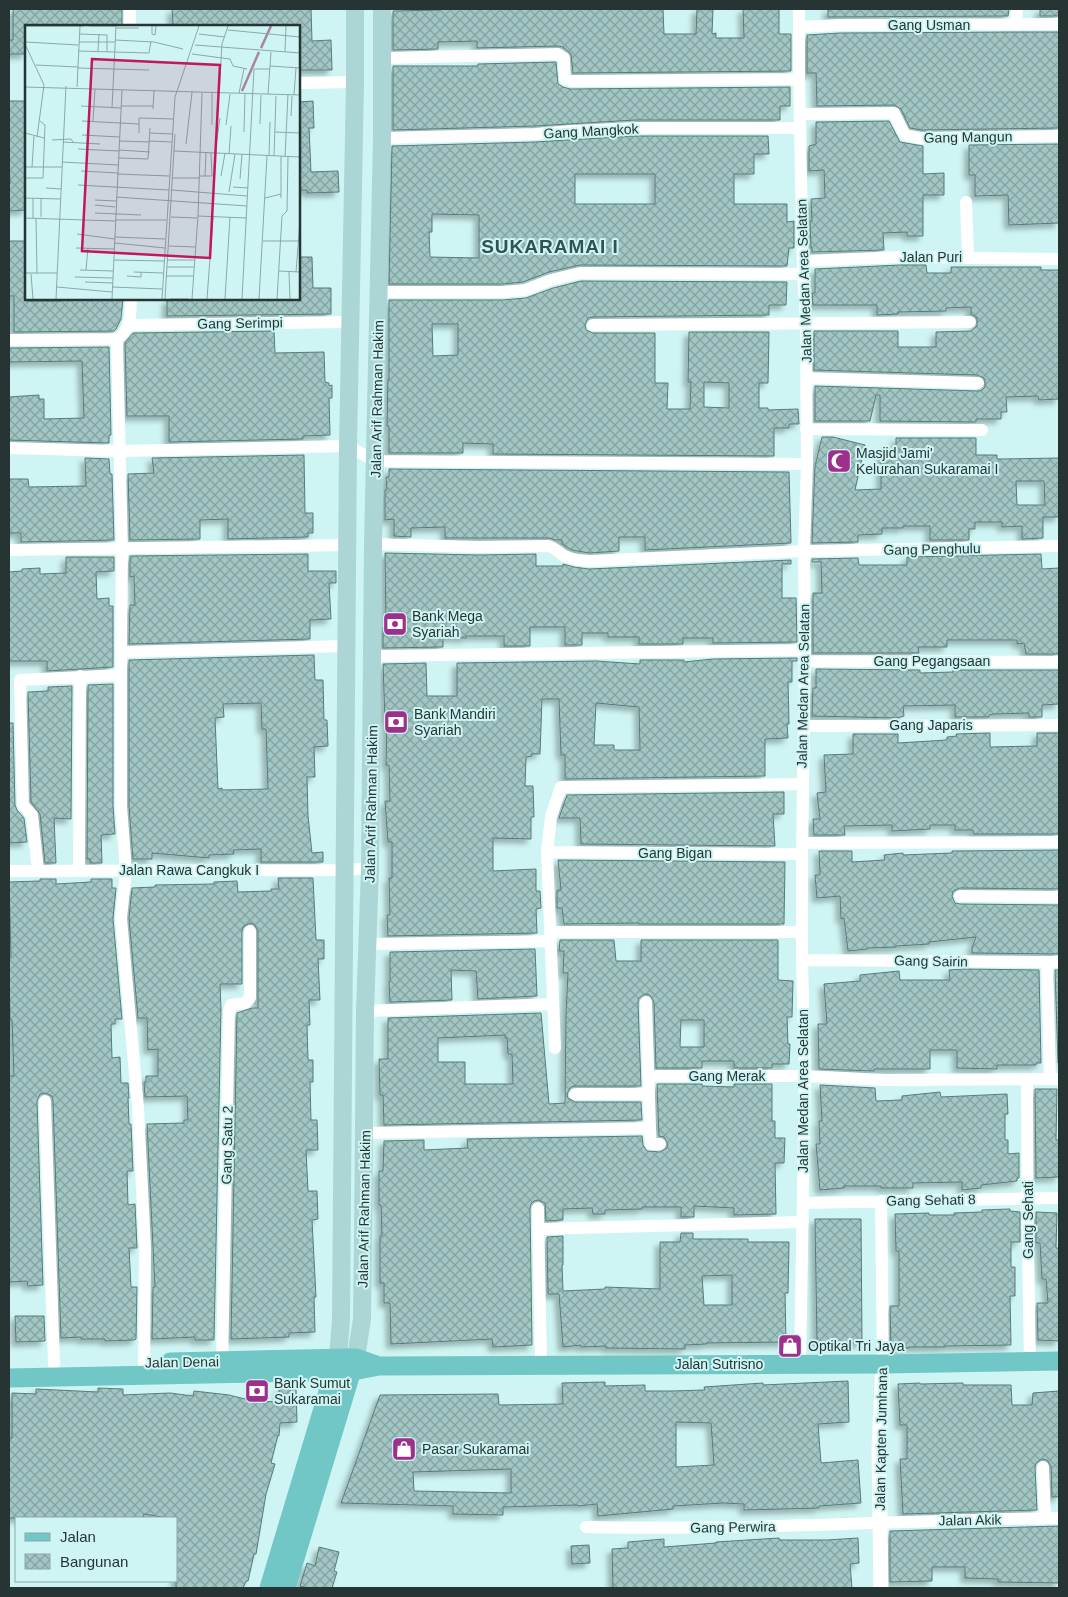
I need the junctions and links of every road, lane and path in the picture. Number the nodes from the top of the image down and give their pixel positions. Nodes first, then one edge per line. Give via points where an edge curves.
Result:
1 (130, 9) edge
2 (355, 9) edge
3 (382, 9) edge
4 (799, 9) edge
5 (1017, 9) edge
6 (1016, 24) junction
7 (1059, 24) edge
8 (130, 25) edge
9 (799, 27) junction
10 (382, 58) junction
11 (799, 79) junction
12 (355, 82) junction
13 (300, 83) edge
14 (800, 114) junction
15 (800, 128) junction
16 (1059, 136) edge
17 (382, 138) junction
18 (966, 202) dead end
19 (968, 257) junction
20 (1059, 259) edge
21 (803, 267) junction
22 (379, 292) junction
23 (131, 300) edge
24 (352, 322) junction
25 (970, 322) dead end
26 (806, 323) junction
27 (129, 325) junction
28 (593, 326) dead end
29 (117, 338) junction
30 (9, 340) edge
31 (807, 378) junction
32 (978, 383) dead end
33 (806, 430) junction
34 (982, 430) dead end
35 (348, 446) junction
36 (9, 448) edge
37 (119, 451) junction
38 (375, 461) junction
39 (807, 464) junction
40 (373, 544) junction
41 (348, 545) junction
42 (1059, 546) edge
43 (122, 549) junction
44 (9, 550) edge
45 (804, 551) junction
46 (346, 646) junction
47 (121, 652) junction
48 (805, 655) junction
49 (373, 656) junction
50 (1059, 662) edge
51 (120, 675) junction
52 (80, 676) junction
53 (1059, 724) edge
54 (803, 726) junction
55 (803, 784) junction
56 (1059, 842) edge
57 (802, 848) junction
58 (547, 852) junction
59 (370, 868) junction
60 (38, 870) junction
61 (346, 870) junction
62 (9, 871) edge
63 (80, 871) junction
64 (126, 871) junction
65 (960, 896) dead end
66 (1059, 897) edge
67 (250, 931) dead end
68 (802, 932) junction
69 (551, 937) junction
70 (368, 944) junction
71 (802, 960) junction
72 (1053, 962) edge
73 (646, 1002) dead end
74 (553, 1004) junction
75 (365, 1011) junction
76 (555, 1048) dead end
77 (649, 1076) junction
78 (805, 1076) junction
79 (1028, 1079) junction
80 (1055, 1079) edge
81 (575, 1094) dead end
82 (649, 1094) junction
83 (45, 1101) dead end
84 (650, 1128) junction
85 (365, 1133) junction
86 (660, 1144) dead end
87 (1059, 1198) edge
88 (1028, 1199) junction
89 (881, 1201) junction
90 (803, 1203) junction
91 (538, 1208) dead end
92 (803, 1222) junction
93 (538, 1229) junction
94 (1059, 1361) edge
95 (1030, 1362) junction
96 (54, 1364) junction
97 (800, 1364) junction
98 (883, 1364) junction
99 (9, 1365) edge
100 (345, 1365) junction
101 (541, 1365) junction
102 (222, 1367) junction
103 (143, 1369) junction
104 (9, 1378) edge
105 (1043, 1467) dead end
106 (1045, 1518) junction
107 (1059, 1518) edge
108 (880, 1522) junction
109 (586, 1527) dead end
110 (269, 1588) edge
111 (286, 1588) edge
112 (881, 1588) edge

1 - 8 street
2 - 12 main road, Jalan Arif Rahman Hakim
3 - 10 main road, Jalan Arif Rahman Hakim
4 - 9 street, Jalan Medan Area Selatan
5 - 6 street
6 - 7 street, Gang Usman
6 - 9 street, Gang Usman
9 - 11 street, Jalan Medan Area Selatan
10 - 11 street via 558,54 564,58 565,79 572,82
10 - 17 main road, Jalan Arif Rahman Hakim
11 - 14 street, Jalan Medan Area Selatan
12 - 13 street
12 - 24 main road, Jalan Arif Rahman Hakim
14 - 15 street, Jalan Medan Area Selatan
14 - 16 street, Gang Mangun via 894,113 905,135 920,138
15 - 17 street, Gang Mangkok via 635,128
15 - 21 street, Jalan Medan Area Selatan
17 - 22 main road, Jalan Arif Rahman Hakim
18 - 19 street
19 - 20 street, Jalan Puri
19 - 21 street, Jalan Puri via 900,257
21 - 22 street, Jalan Puri via 580,273 525,290 502,292
21 - 26 street, Jalan Medan Area Selatan
22 - 38 main road, Jalan Arif Rahman Hakim
23 - 27 street
24 - 27 street, Gang Serimpi
24 - 35 main road, Jalan Arif Rahman Hakim
25 - 26 street
26 - 28 street
26 - 31 street, Jalan Medan Area Selatan
27 - 29 street
29 - 30 street
29 - 37 street
31 - 32 street
31 - 33 street, Jalan Medan Area Selatan
33 - 34 street
33 - 39 street, Jalan Medan Area Selatan
35 - 37 street
35 - 38 street
35 - 41 main road, Jalan Arif Rahman Hakim
36 - 37 street
37 - 43 street
38 - 39 street
38 - 40 main road, Jalan Arif Rahman Hakim
39 - 45 street, Jalan Medan Area Selatan
40 - 45 street, Gang Penghulu via 543,546 557,548 574,560 589,561
40 - 49 main road, Jalan Arif Rahman Hakim
41 - 43 street
41 - 46 main road, Jalan Arif Rahman Hakim
42 - 45 street, Gang Penghulu
43 - 44 street
43 - 47 street
45 - 48 street, Jalan Medan Area Selatan
46 - 47 street
46 - 61 main road, Jalan Arif Rahman Hakim
47 - 51 street
48 - 49 street, Gang Pegangsaan
48 - 50 street, Gang Pegangsaan
48 - 54 street, Jalan Medan Area Selatan
49 - 59 main road, Jalan Arif Rahman Hakim
51 - 52 street
51 - 64 street via 121,806
52 - 60 street via 20,680 23,805 32,815
52 - 63 street
53 - 54 street, Gang Japaris
54 - 55 street, Jalan Medan Area Selatan
55 - 57 street, Jalan Medan Area Selatan
55 - 58 street via 561,787 551,817
56 - 57 street, Gang Bigan
57 - 58 street, Gang Bigan
57 - 68 street, Jalan Medan Area Selatan
58 - 69 street
59 - 61 street, Jalan Rawa Cangkuk I
59 - 70 main road, Jalan Arif Rahman Hakim
60 - 62 street, Jalan Rawa Cangkuk I
60 - 63 street, Jalan Rawa Cangkuk I
61 - 64 street, Jalan Rawa Cangkuk I
61 - 100 main road, Jalan Arif Rahman Hakim via 341,1320
63 - 64 street, Jalan Rawa Cangkuk I
64 - 103 street via 121,918 138,1108 145,1248
65 - 66 street
67 - 102 street, Gang Satu 2 via 250,998 245,1003 231,1005 229,1012
68 - 69 street
68 - 71 street, Jalan Medan Area Selatan
69 - 70 street
69 - 74 street
70 - 75 main road, Jalan Arif Rahman Hakim
71 - 72 street, Gang Sairin
71 - 78 street, Jalan Medan Area Selatan
72 - 80 street
73 - 77 street
74 - 75 street
74 - 76 street
75 - 85 main road, Jalan Arif Rahman Hakim
77 - 78 street, Gang Merak
77 - 82 street
78 - 79 street, Gang Merak via 884,1080
78 - 90 street, Jalan Medan Area Selatan
79 - 80 street, Gang Merak
79 - 88 street, Gang Sehati
81 - 82 street
82 - 84 street
83 - 96 street
84 - 85 street
84 - 86 street via 651,1144
85 - 100 main road, Jalan Arif Rahman Hakim via 362,1319
87 - 88 street, Gang Sehati 8
88 - 89 street, Gang Sehati 8
88 - 95 street, Gang Sehati
89 - 90 street, Gang Sehati 8
89 - 98 street, Jalan Kapten Jumhana
90 - 92 street, Jalan Medan Area Selatan
91 - 93 street
92 - 93 street
92 - 97 street, Jalan Medan Area Selatan
93 - 101 street
94 - 95 main road, Jalan Sutrisno
95 - 98 main road, Jalan Sutrisno
96 - 99 main road, Jalan Denai
96 - 103 main road, Jalan Denai
97 - 98 main road, Jalan Sutrisno
97 - 101 main road, Jalan Sutrisno
98 - 108 street, Jalan Kapten Jumhana
100 - 101 main road, Jalan Sutrisno
100 - 102 main road, Jalan Denai
100 - 110 main road, Jalan Arif Rahman Hakim
100 - 111 main road, Jalan Arif Rahman Hakim
102 - 103 main road, Jalan Denai
103 - 104 main road, Jalan Denai
105 - 106 street
106 - 107 street, Jalan Akik
106 - 108 street, Jalan Akik
108 - 109 street, Gang Perwira
108 - 112 street, Jalan Kapten Jumhana

